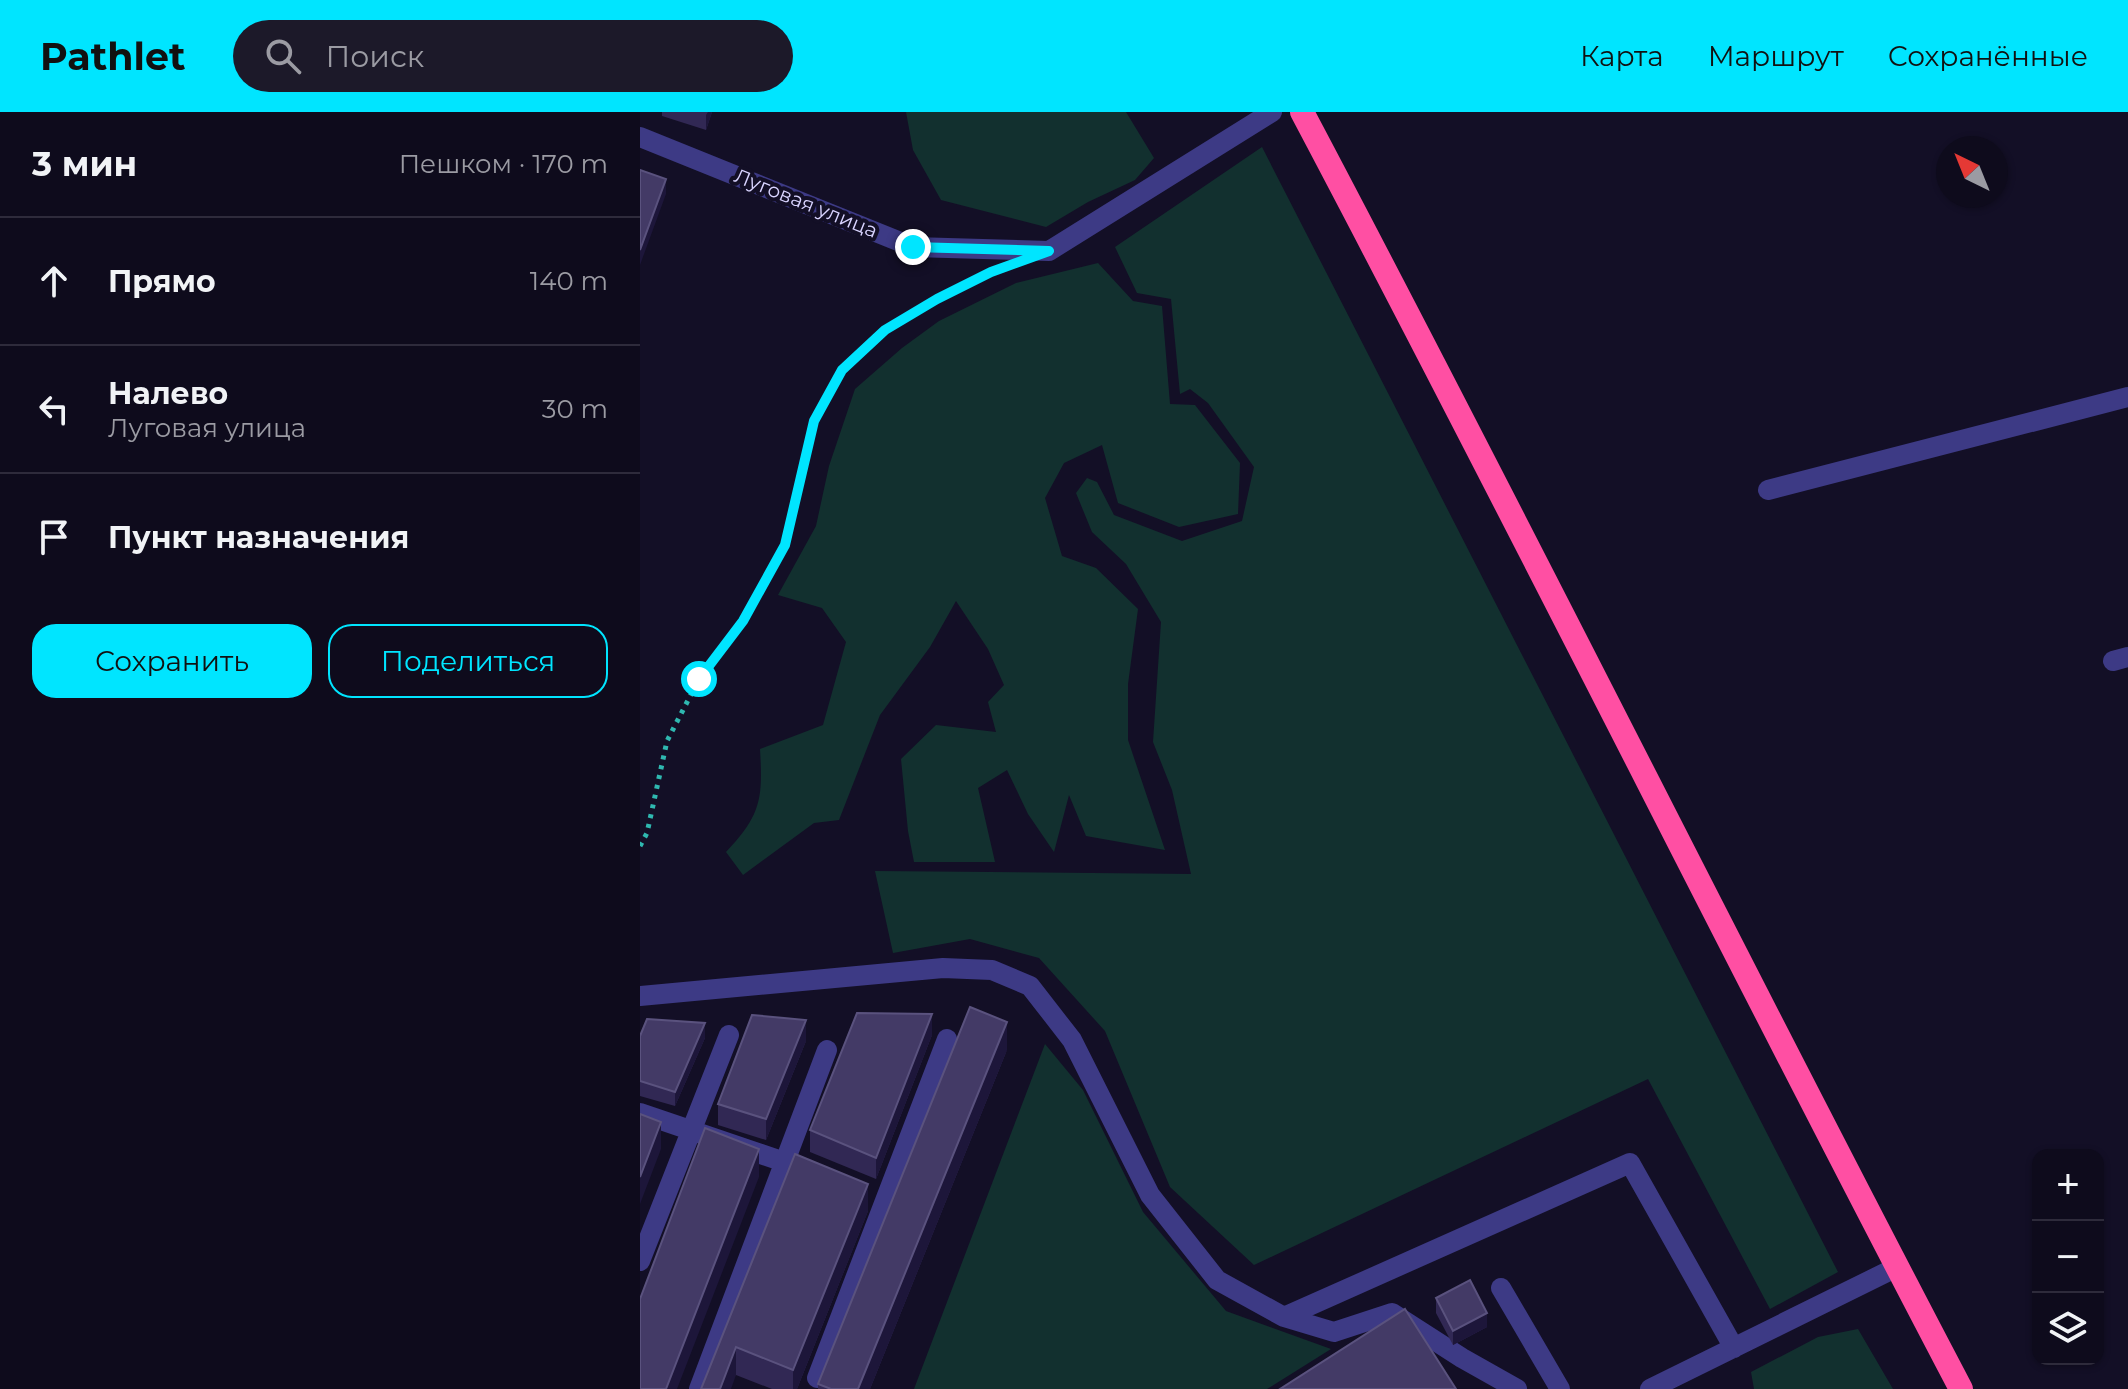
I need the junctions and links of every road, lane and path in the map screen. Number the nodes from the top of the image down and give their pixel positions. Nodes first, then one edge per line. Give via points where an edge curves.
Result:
1 (1272, 112) edge
2 (1302, 112) edge
3 (640, 137) edge
4 (991, 272) dead end
5 (2128, 397) edge
6 (1768, 490) dead end
7 (640, 846) edge
8 (640, 996) edge
9 (729, 1035) dead end
10 (947, 1039) dead end
11 (827, 1050) dead end
12 (640, 1113) edge
13 (690, 1130) junction
14 (786, 1163) junction
15 (815, 1173) edge
16 (640, 1261) edge
17 (1897, 1267) junction
18 (1501, 1288) dead end
19 (1284, 1317) junction
20 (1734, 1348) junction
21 (817, 1378) edge
22 (699, 1389) edge
23 (1517, 1389) edge
24 (1560, 1389) edge
25 (1650, 1389) edge
26 (1961, 1389) edge

1 - 3 street, Луговая улица via 1049,251 913,247
2 - 17 highway
4 - 7 path via 885,330 842,370 814,421 785,545 743,621 699,679 667,741
5 - 6 street
8 - 19 street via 943,968 992,970 1030,986 1072,1040 1150,1195 1217,1280
9 - 13 street
10 - 21 street via 880,1195
11 - 14 street
12 - 13 street
13 - 14 street
13 - 16 street
14 - 15 street
14 - 22 street
17 - 20 street
17 - 26 highway
18 - 24 street
19 - 20 street via 1630,1163
19 - 23 street via 1334,1332 1392,1313
20 - 25 street

